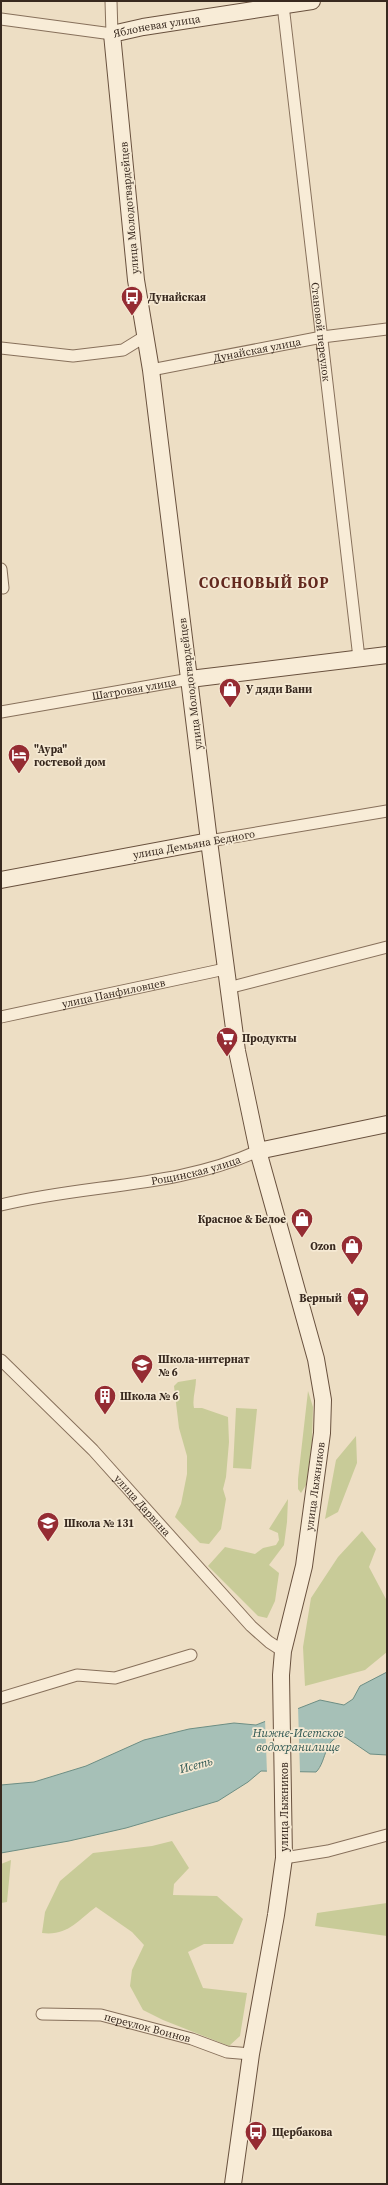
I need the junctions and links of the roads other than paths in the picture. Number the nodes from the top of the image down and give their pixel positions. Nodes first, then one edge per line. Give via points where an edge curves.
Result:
1 (111, 1) edge
2 (312, 1) edge
3 (283, 5) junction
4 (1, 19) edge
5 (112, 34) junction
6 (387, 329) edge
7 (144, 336) junction
8 (322, 337) junction
9 (1, 348) edge
10 (151, 370) junction
11 (1, 569) edge
12 (3, 588) dead end
13 (387, 655) edge
14 (359, 658) junction
15 (190, 679) junction
16 (1, 712) edge
17 (387, 811) edge
18 (209, 841) junction
19 (1, 880) edge
20 (387, 947) edge
21 (226, 969) junction
22 (228, 988) junction
23 (1, 1017) edge
24 (387, 1124) edge
25 (258, 1151) junction
26 (1, 1205) edge
27 (316, 1359) joint
28 (1, 1360) edge
29 (283, 1651) junction
30 (191, 1655) dead end
31 (1, 1698) edge
32 (387, 1835) edge
33 (284, 1858) junction
34 (42, 2014) dead end
35 (251, 2054) junction
36 (233, 2184) edge

1 - 5 street, улица Молодогвардейцев
2 - 3 street, Яблоневая улица
3 - 5 street, Яблоневая улица
3 - 8 street, Становой переулок
4 - 5 street, Яблоневая улица
5 - 7 street, улица Молодогвардейцев via 136,280
6 - 8 street, Дунайская улица
7 - 9 street via 123,350 73,356
7 - 10 street, улица Молодогвардейцев
8 - 10 street, Дунайская улица
8 - 14 street, Становой переулок
10 - 15 street, улица Молодогвардейцев
11 - 12 street
13 - 14 street, Шатровая улица
14 - 15 street, Шатровая улица
15 - 16 street, Шатровая улица
15 - 18 street, улица Молодогвардейцев
17 - 18 street, улица Демьяна Бедного
18 - 19 street, улица Демьяна Бедного
18 - 21 street, улица Молодогвардейцев
20 - 22 street
21 - 22 street, улица Молодогвардейцев
21 - 23 street, улица Панфиловцев
22 - 25 street, улица Молодогвардейцев via 237,1051
24 - 25 street, Рощинская улица
25 - 26 street, Рощинская улица via 239,1159 163,1179
25 - 27 street, улица Молодогвардейцев
27 - 29 street, улица Лыжников via 323,1400 322,1433 304,1566
28 - 29 street, улица Дарвина via 93,1450 251,1626
29 - 33 street, улица Лыжников
30 - 31 street via 114,1678 77,1675
32 - 33 street via 328,1851
33 - 35 street, улица Лыжников
34 - 35 street, переулок Воинов via 101,2015 192,2039 227,2052
35 - 36 street, улица Лыжников

